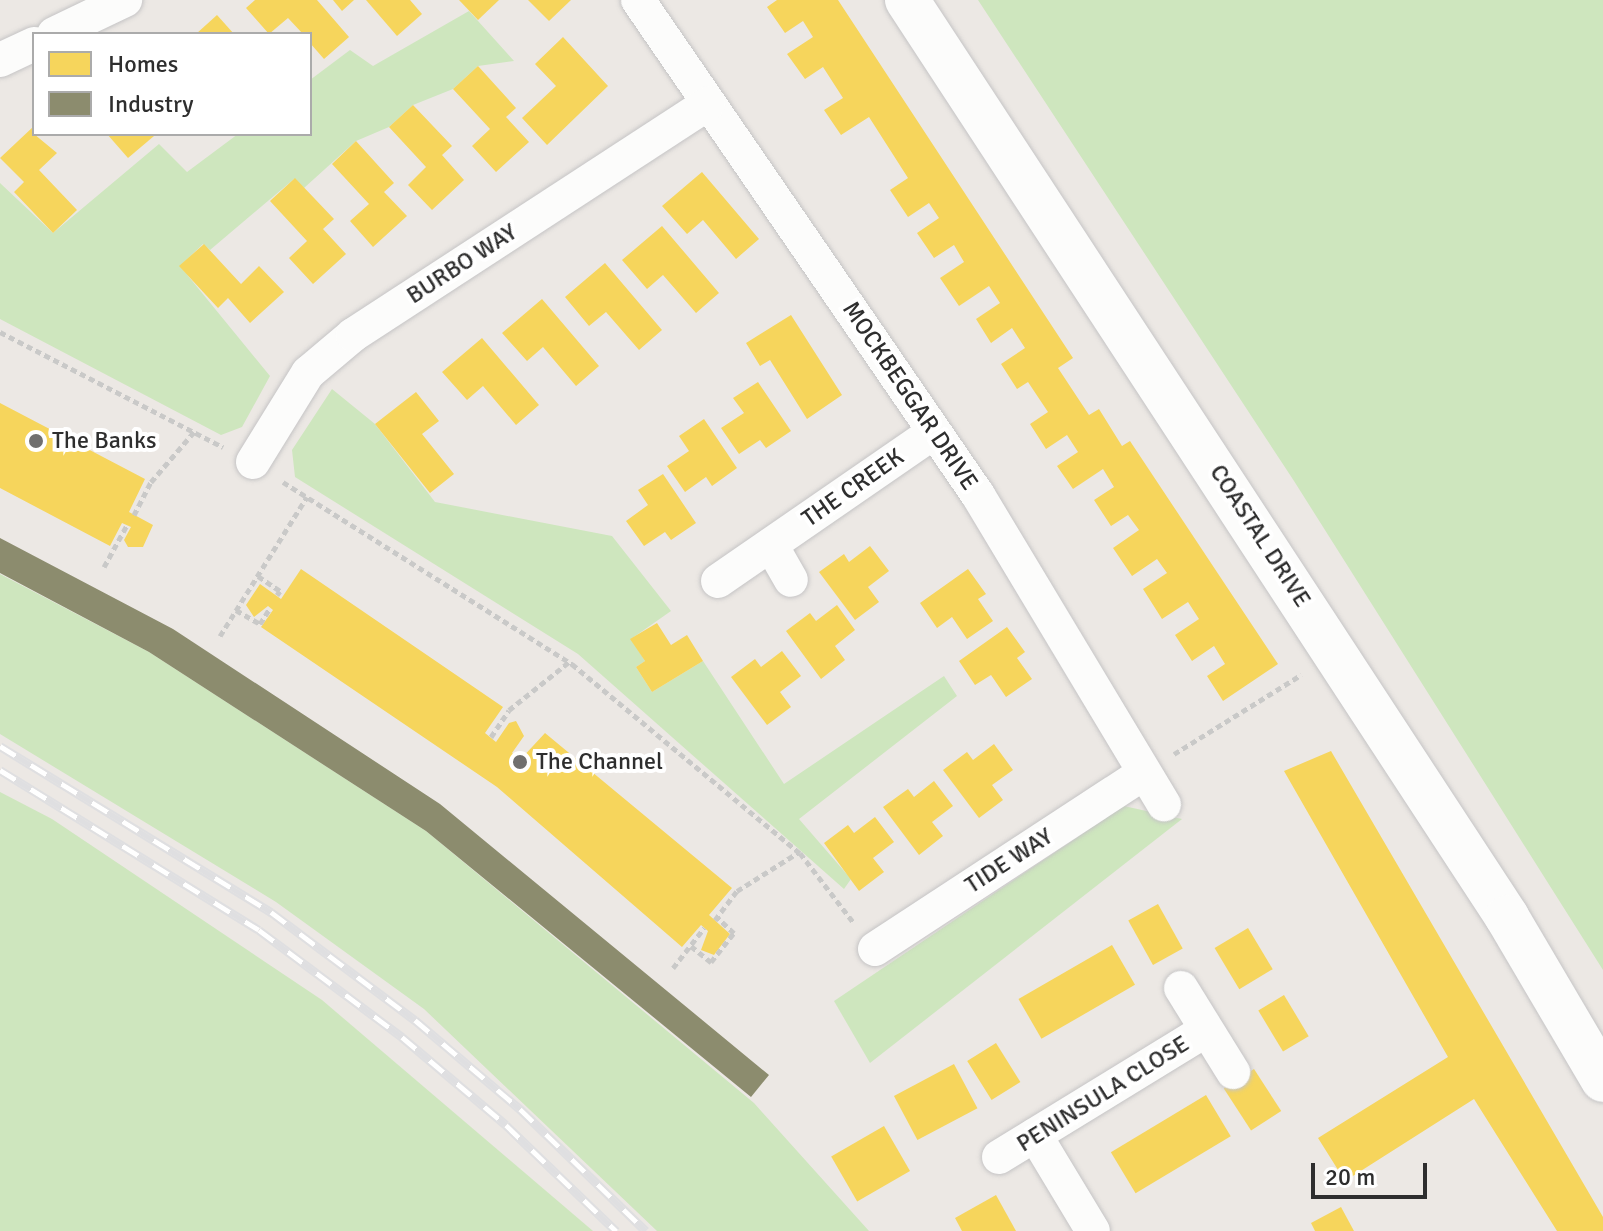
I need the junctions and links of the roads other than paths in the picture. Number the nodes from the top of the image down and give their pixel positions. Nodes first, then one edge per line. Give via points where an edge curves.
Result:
1 (125, 0) edge
2 (638, 0) edge
3 (907, 0) edge
4 (58, 32) edge
5 (32, 45) edge
6 (0, 60) edge
7 (708, 104) junction
8 (934, 432) junction
9 (253, 462) road end
10 (771, 545) junction
11 (791, 580) dead end
12 (718, 581) dead end
13 (1144, 773) junction
14 (1164, 804) dead end
15 (875, 949) road end
16 (1181, 988) dead end
17 (1206, 1030) junction
18 (1233, 1072) dead end
19 (1603, 1080) edge
20 (1035, 1135) junction
21 (999, 1157) dead end
22 (1093, 1231) edge

1 - 4 street
2 - 7 street, MOCKBEGGAR DRIVE
3 - 19 street, COASTAL DRIVE via 1507,917
5 - 6 street
7 - 8 street, MOCKBEGGAR DRIVE
7 - 9 street, BURBO WAY via 353,335 308,373
8 - 10 street, THE CREEK
8 - 13 street, MOCKBEGGAR DRIVE
10 - 11 street
10 - 12 street, THE CREEK
13 - 14 street, MOCKBEGGAR DRIVE
13 - 15 street, TIDE WAY
16 - 17 street, PENINSULA CLOSE
17 - 18 street, PENINSULA CLOSE
17 - 20 street, PENINSULA CLOSE
20 - 21 street, PENINSULA CLOSE
20 - 22 street

